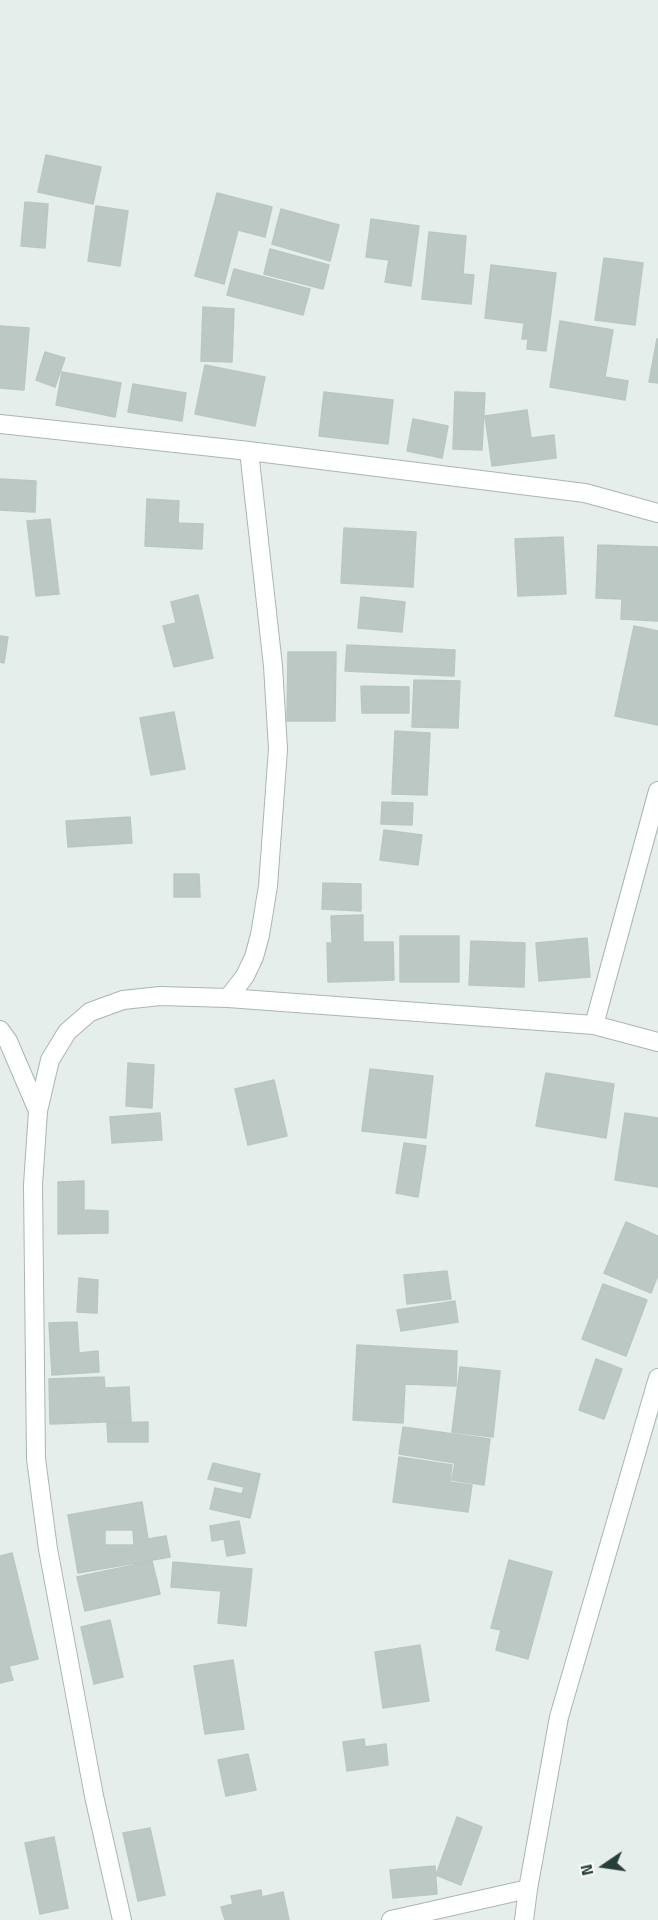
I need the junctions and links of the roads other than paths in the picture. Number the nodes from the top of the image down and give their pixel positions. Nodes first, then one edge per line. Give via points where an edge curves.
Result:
1 (0, 424) edge
2 (249, 451) junction
3 (658, 513) edge
4 (658, 791) edge
5 (228, 998) junction
6 (594, 1025) junction
7 (0, 1030) edge
8 (658, 1042) edge
9 (38, 1110) junction
10 (658, 1378) edge
11 (528, 1889) junction
12 (122, 1920) edge
13 (391, 1920) edge
14 (524, 1920) edge

1 - 2 street
2 - 3 street via 585,493
2 - 5 street via 278,748 268,886 260,934 245,976
4 - 6 street
5 - 6 street
5 - 9 street via 160,996 123,1000 90,1012 67,1032 50,1060
6 - 8 street
7 - 9 street
9 - 12 street via 33,1185 36,1459 48,1549
10 - 11 street via 559,1717
11 - 13 street
11 - 14 street

